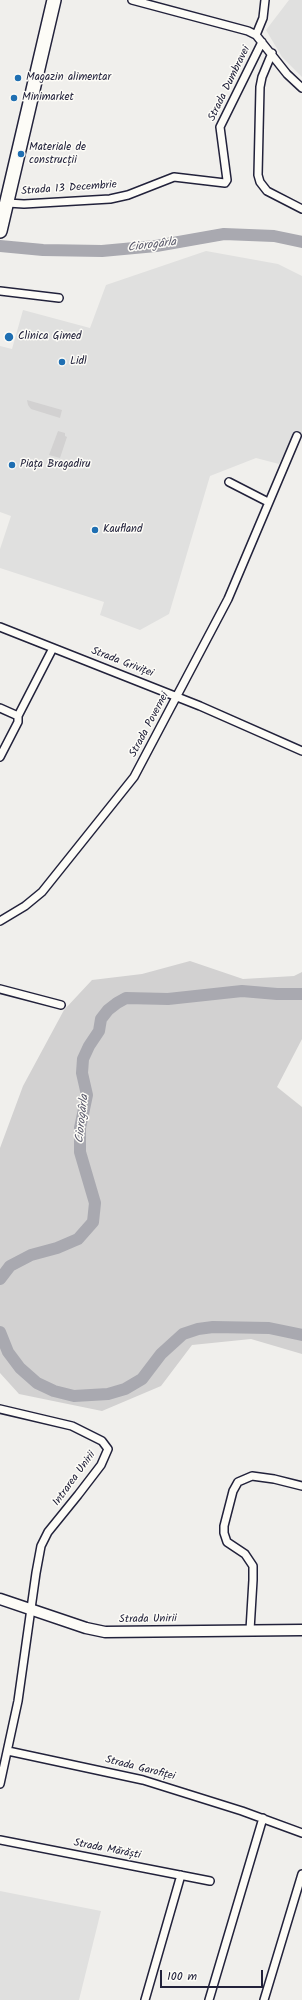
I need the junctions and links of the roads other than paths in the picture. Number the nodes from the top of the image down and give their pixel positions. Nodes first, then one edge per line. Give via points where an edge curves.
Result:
1 (47, 0) edge
2 (54, 0) edge
3 (132, 0) edge
4 (265, 0) edge
5 (256, 35) junction
6 (262, 42) junction
7 (272, 53) junction
8 (302, 88) edge
9 (226, 183) joint
10 (3, 201) edge
11 (302, 209) edge
12 (0, 231) edge
13 (0, 291) edge
14 (59, 298) dead end
15 (297, 436) dead end
16 (229, 482) dead end
17 (268, 502) junction
18 (0, 626) edge
19 (53, 648) junction
20 (177, 697) junction
21 (0, 708) edge
22 (18, 716) junction
23 (302, 751) edge
24 (0, 757) edge
25 (0, 920) edge
26 (0, 989) edge
27 (61, 1005) dead end
28 (0, 1409) edge
29 (302, 1486) edge
30 (0, 1599) edge
31 (31, 1610) junction
32 (250, 1630) junction
33 (302, 1630) edge
34 (8, 1751) junction
35 (0, 1784) edge
36 (264, 1818) junction
37 (302, 1833) edge
38 (0, 1840) edge
39 (302, 1874) edge
40 (180, 1875) junction
41 (210, 1881) dead end
42 (146, 2000) edge
43 (209, 2000) edge
44 (264, 2000) edge

1 - 10 highway
2 - 10 highway
3 - 5 street, Strada Dumbravei via 239,28
4 - 5 street, Strada Dumbravei via 263,18
5 - 6 street, Strada Dumbravei
6 - 7 street, Strada Dumbravei
6 - 9 street, Strada Dumbravei via 221,124
7 - 8 street, Strada Dumbravei via 287,74
7 - 11 street via 260,87 258,175 267,191
9 - 10 street, Strada 13 Decembrie via 174,177 128,195 110,199 24,204
10 - 12 highway
13 - 14 street
15 - 17 street, Strada Povernei
16 - 17 street
17 - 20 street, Strada Povernei via 228,599
18 - 19 street, Strada Griviței
19 - 20 street, Strada Griviței
19 - 22 street
20 - 23 street, Strada Griviței
20 - 25 street, Strada Povernei via 127,788 42,892 25,906
21 - 22 street
22 - 24 street via 18,722
26 - 27 street
28 - 31 street, Intrarea Unirii via 72,1426 102,1441 108,1448 101,1465 45,1536 39,1553
29 - 32 street via 274,1478 252,1476 238,1482 233,1491 224,1533 227,1542 245,1554 252,1566 254,1580
30 - 31 main road, Strada Unirii
31 - 32 main road, Strada Unirii via 105,1632
31 - 34 street
32 - 33 main road, Strada Unirii
34 - 35 street
34 - 36 street, Strada Garofiței via 143,1780
36 - 37 street, Strada Garofiței
36 - 43 street
38 - 40 street, Strada Mărăști
39 - 44 street
40 - 41 street, Strada Mărăști
40 - 42 street

